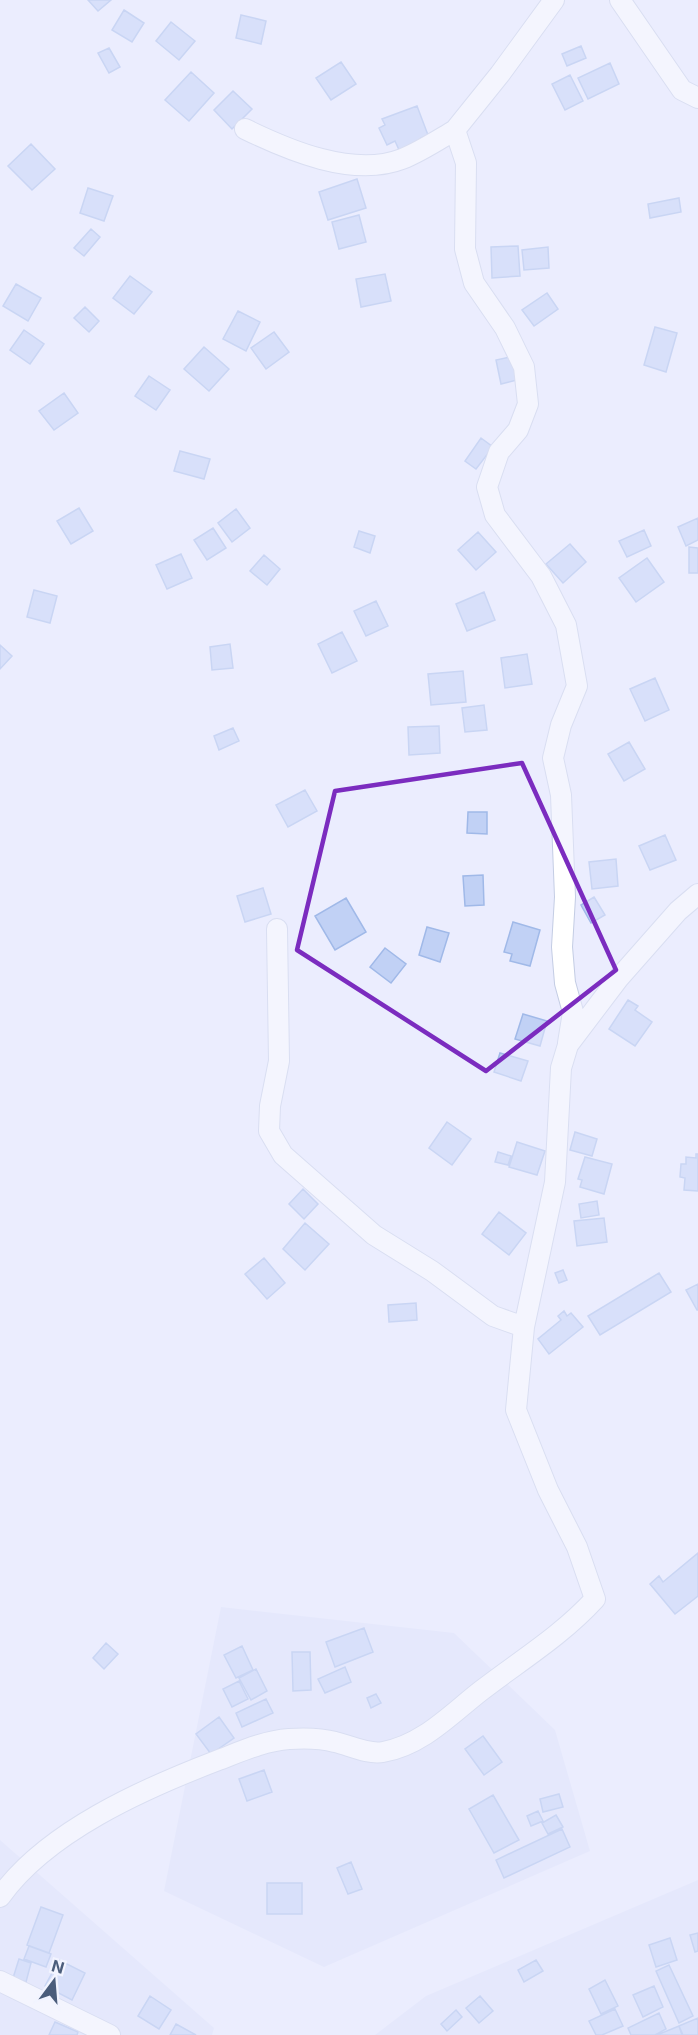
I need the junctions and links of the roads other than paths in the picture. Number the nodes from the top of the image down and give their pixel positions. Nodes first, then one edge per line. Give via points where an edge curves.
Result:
1 (554, 0) edge
2 (620, 0) edge
3 (698, 98) edge
4 (245, 129) dead end
5 (455, 130) junction
6 (698, 894) edge
7 (277, 929) dead end
8 (568, 1046) junction
9 (524, 1327) junction
10 (0, 1897) edge
11 (0, 1981) edge
12 (110, 2035) edge

1 - 5 street
2 - 3 street via 682,90
4 - 5 street via 290,151 371,165 401,160
5 - 8 street via 466,163 465,249 474,283 505,328 524,367 528,404 518,430 499,452 487,487 495,515 541,576 566,626 577,686 553,758 561,795 565,897 562,948 573,1012
6 - 8 street via 618,979
7 - 9 street via 279,1061 269,1131 283,1155 374,1235 494,1316
8 - 9 street via 561,1068 555,1182
9 - 10 street via 516,1410 548,1490 578,1548 595,1599 554,1638 482,1689 436,1728 409,1743 373,1752 332,1741 266,1742 177,1776 71,1832 12,1879
11 - 12 street

